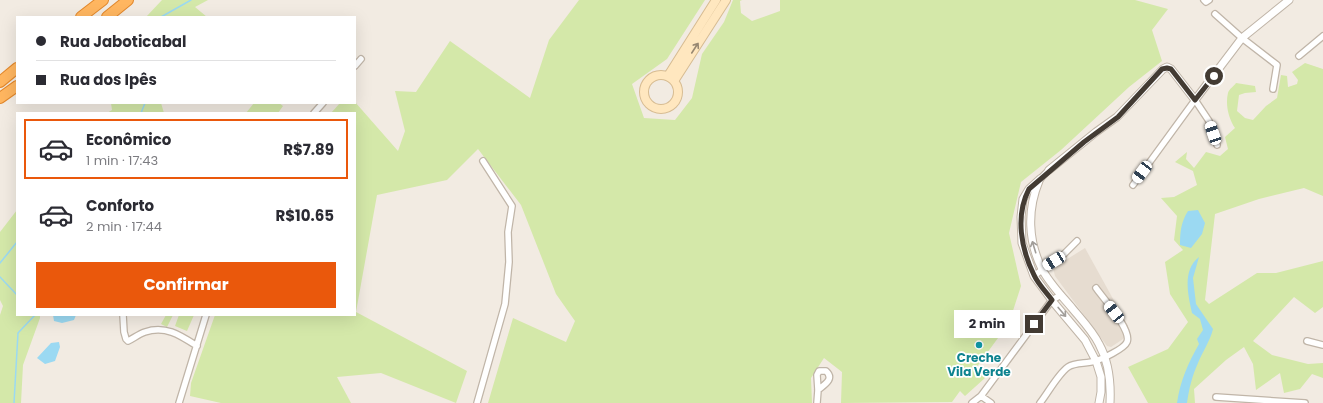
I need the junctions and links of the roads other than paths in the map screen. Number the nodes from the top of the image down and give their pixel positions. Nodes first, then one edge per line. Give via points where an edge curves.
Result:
1 (102, 0) edge
2 (128, 0) edge
3 (716, 0) edge
4 (726, 0) edge
5 (1289, 0) edge
6 (1215, 14) dead end
7 (82, 16) edge
8 (107, 16) edge
9 (1323, 36) edge
10 (1242, 38) junction
11 (1299, 56) dead end
12 (361, 59) dead end
13 (356, 65) edge
14 (16, 69) edge
15 (671, 78) junction
16 (0, 82) edge
17 (16, 87) edge
18 (1273, 89) dead end
19 (0, 98) edge
20 (1195, 100) junction
21 (322, 104) edge
22 (315, 112) edge
23 (1217, 145) dead end
24 (483, 161) dead end
25 (1049, 170) joint
26 (1040, 179) junction
27 (1134, 185) dead end
28 (1077, 241) dead end
29 (1042, 270) junction
30 (1034, 276) junction
31 (1096, 288) dead end
32 (1061, 295) junction
33 (1052, 300) junction
34 (123, 316) edge
35 (206, 316) edge
36 (1307, 341) dead end
37 (1323, 345) edge
38 (197, 346) junction
39 (1105, 357) junction
40 (1096, 361) junction
41 (818, 390) dead end
42 (981, 396) junction
43 (1216, 397) dead end
44 (179, 403) edge
45 (477, 403) edge
46 (817, 403) edge
47 (972, 403) edge
48 (991, 403) edge
49 (1040, 403) edge
50 (1100, 403) edge
51 (1110, 403) edge
52 (1305, 403) edge

1 - 7 highway
2 - 8 highway
3 - 15 main road
15 -> 4 main road
5 - 10 street
6 - 10 street
9 - 11 street
10 - 18 street via 1276,64
10 - 20 street
12 - 13 street
14 - 16 highway
15 - 15 main road via 656,76 647,82 645,98 652,107 662,110 673,106 679,91
17 - 19 highway
20 - 23 street via 1209,121
20 - 25 street via 1171,69 1162,69 1118,117
20 - 27 street
21 - 22 street
24 - 45 street via 512,206 508,232 509,262 505,304
25 - 26 street
29 -> 26 street via 1031,237 1031,207
26 - 30 street via 1029,189 1024,199 1021,217 1022,242
28 - 29 street via 1061,257
29 - 30 street
29 - 32 street
30 - 33 street
31 - 39 street via 1128,337 1123,347
32 - 33 street
32 - 39 street via 1092,332
33 -> 40 street via 1085,340
33 - 42 street
34 - 38 street via 124,332 128,341 152,330 166,330 180,334
35 - 38 street
36 - 37 street
38 - 44 street
39 - 40 street
39 - 51 street via 1110,375
40 - 49 street via 1070,366 1063,371
40 - 50 street via 1101,376
41 - 46 street
42 - 47 street
42 - 48 street
43 - 52 street

